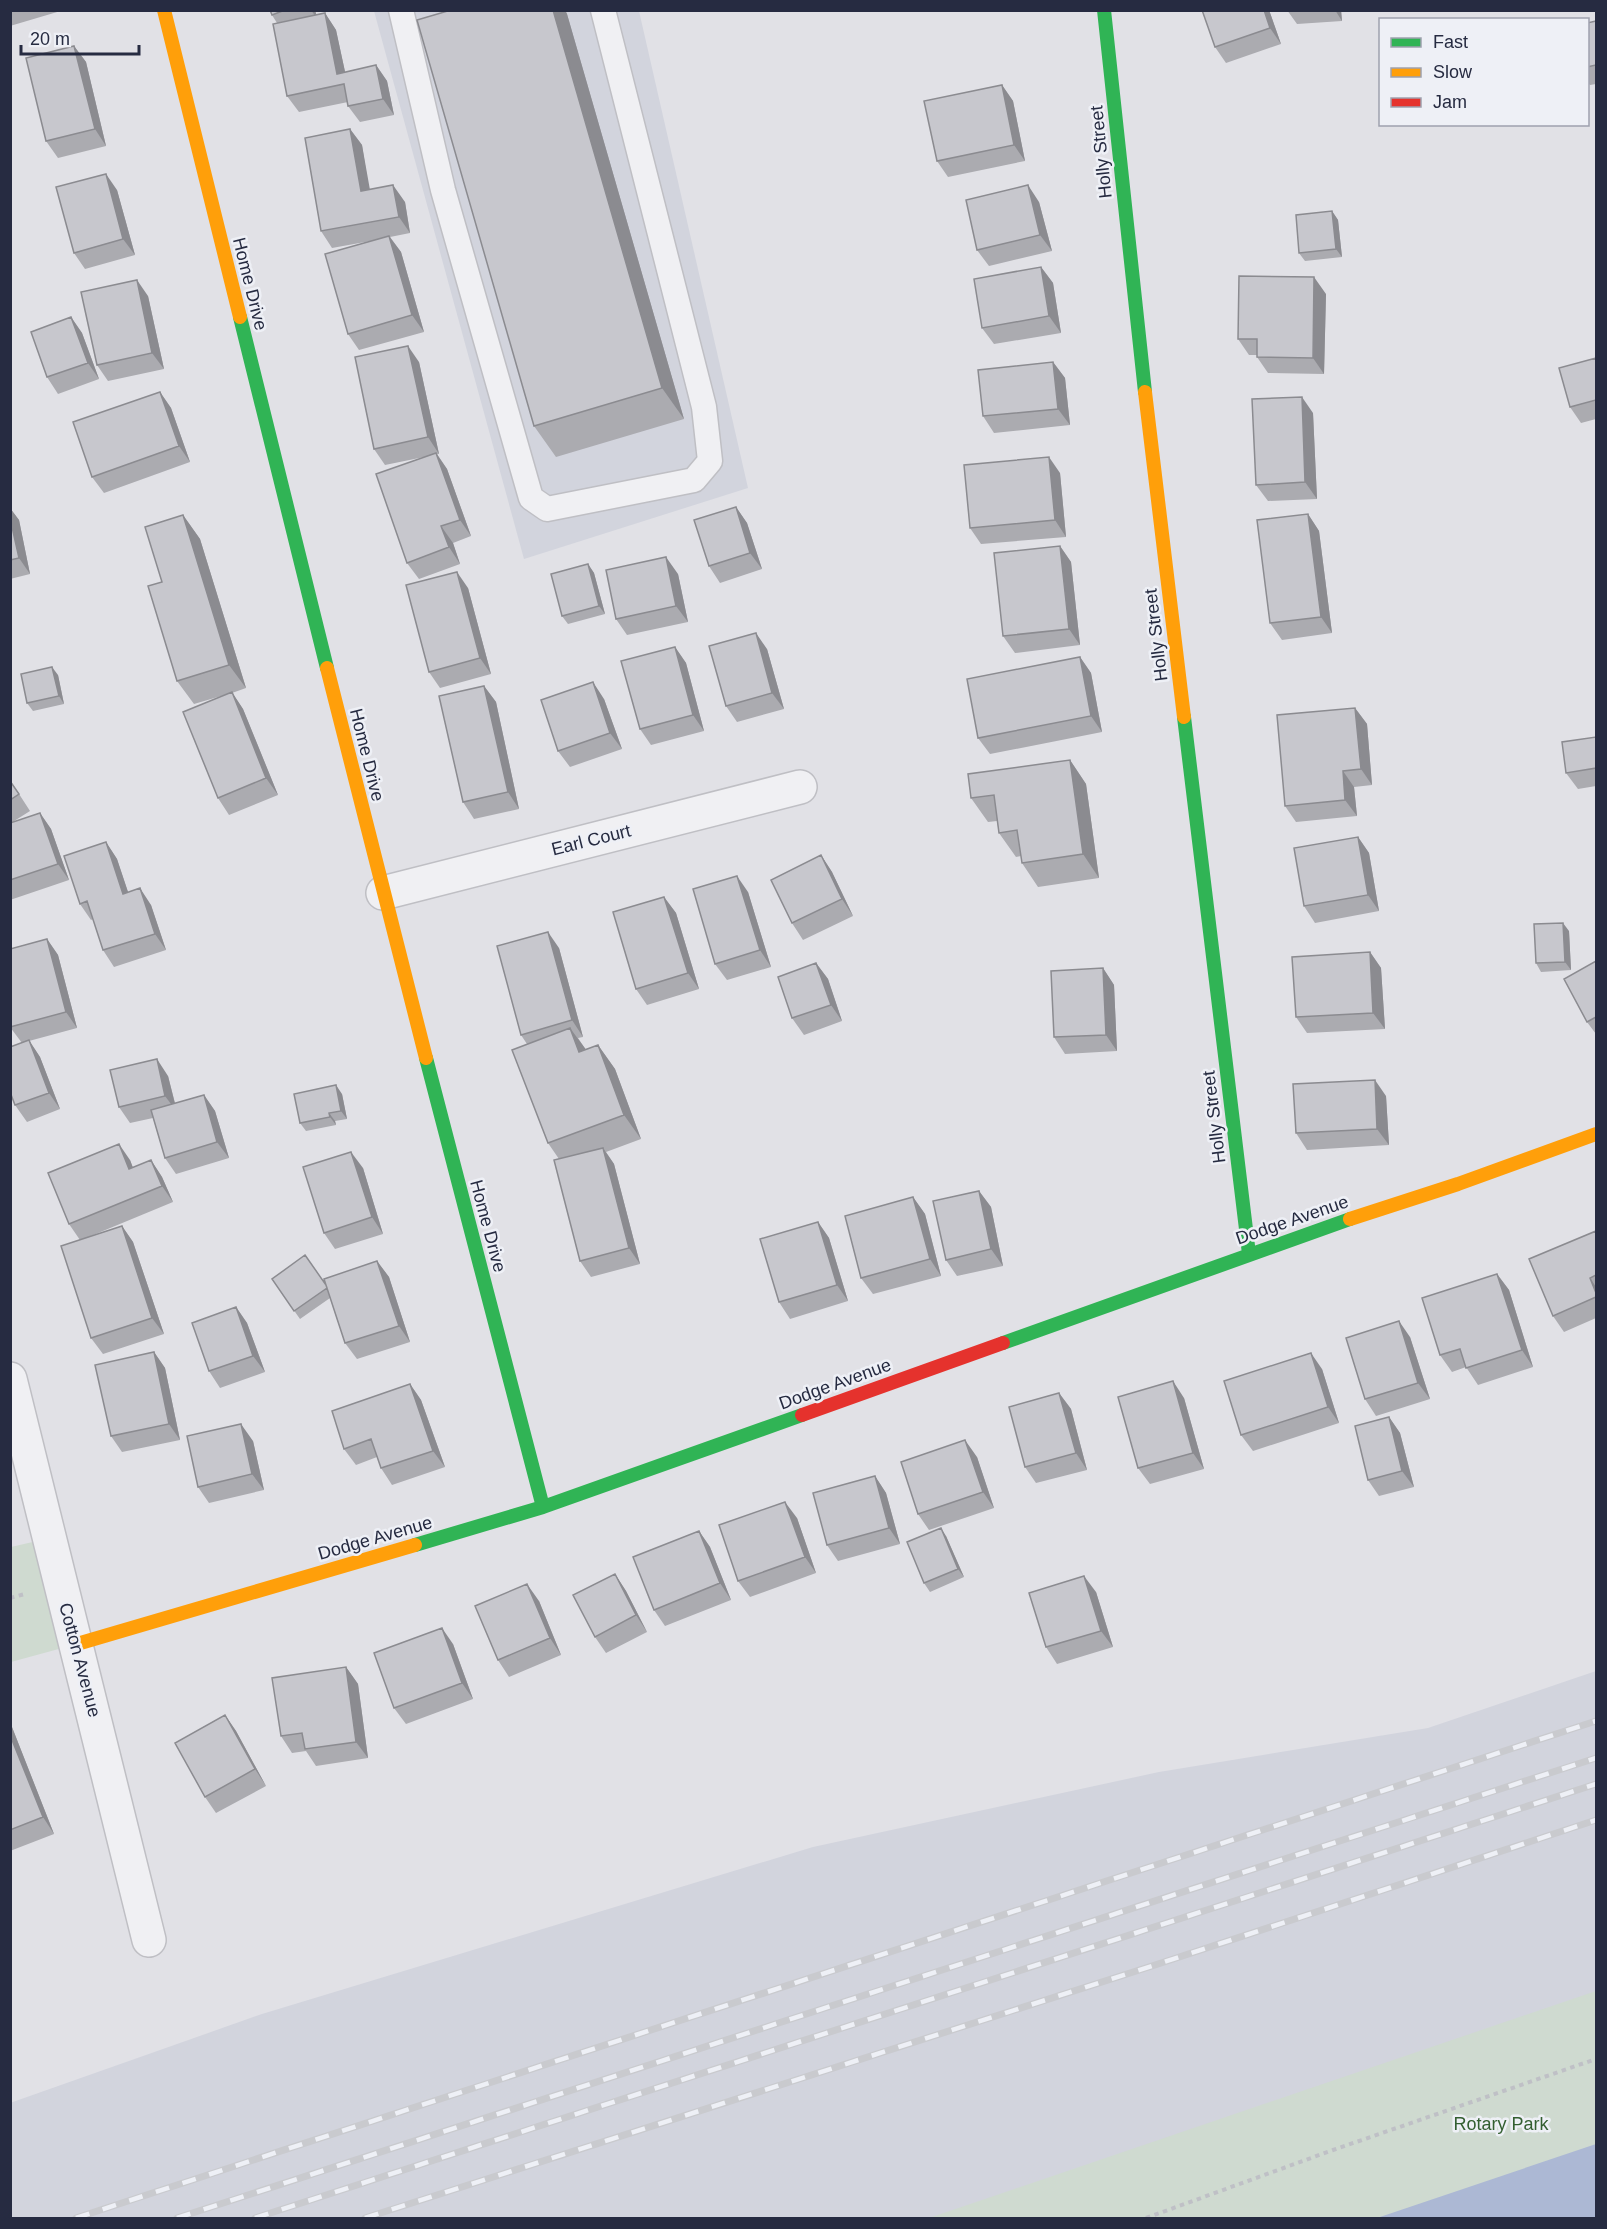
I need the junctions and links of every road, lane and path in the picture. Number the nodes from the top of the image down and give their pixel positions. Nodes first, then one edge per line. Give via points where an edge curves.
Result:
1 (164, 10) edge
2 (401, 10) edge
3 (603, 10) edge
4 (1104, 10) edge
5 (800, 787) dead end
6 (383, 893) junction
7 (1596, 1134) edge
8 (1249, 1254) junction
9 (10, 1379) edge
10 (543, 1507) junction
11 (77, 1644) junction
12 (149, 1940) dead end
13 (1596, 2059) edge
14 (1146, 2218) edge

1 - 6 street, Home Drive
2 - 3 lane via 443,190 531,498 547,509 694,480 710,461 704,407
4 - 8 street, Holly Street via 1154,466
5 - 6 street, Earl Court
6 - 10 street, Home Drive
7 - 8 street, Dodge Avenue
8 - 10 street, Dodge Avenue
9 - 11 street, Cotton Avenue
10 - 11 street, Dodge Avenue
11 - 12 street, Cotton Avenue
13 - 14 path

